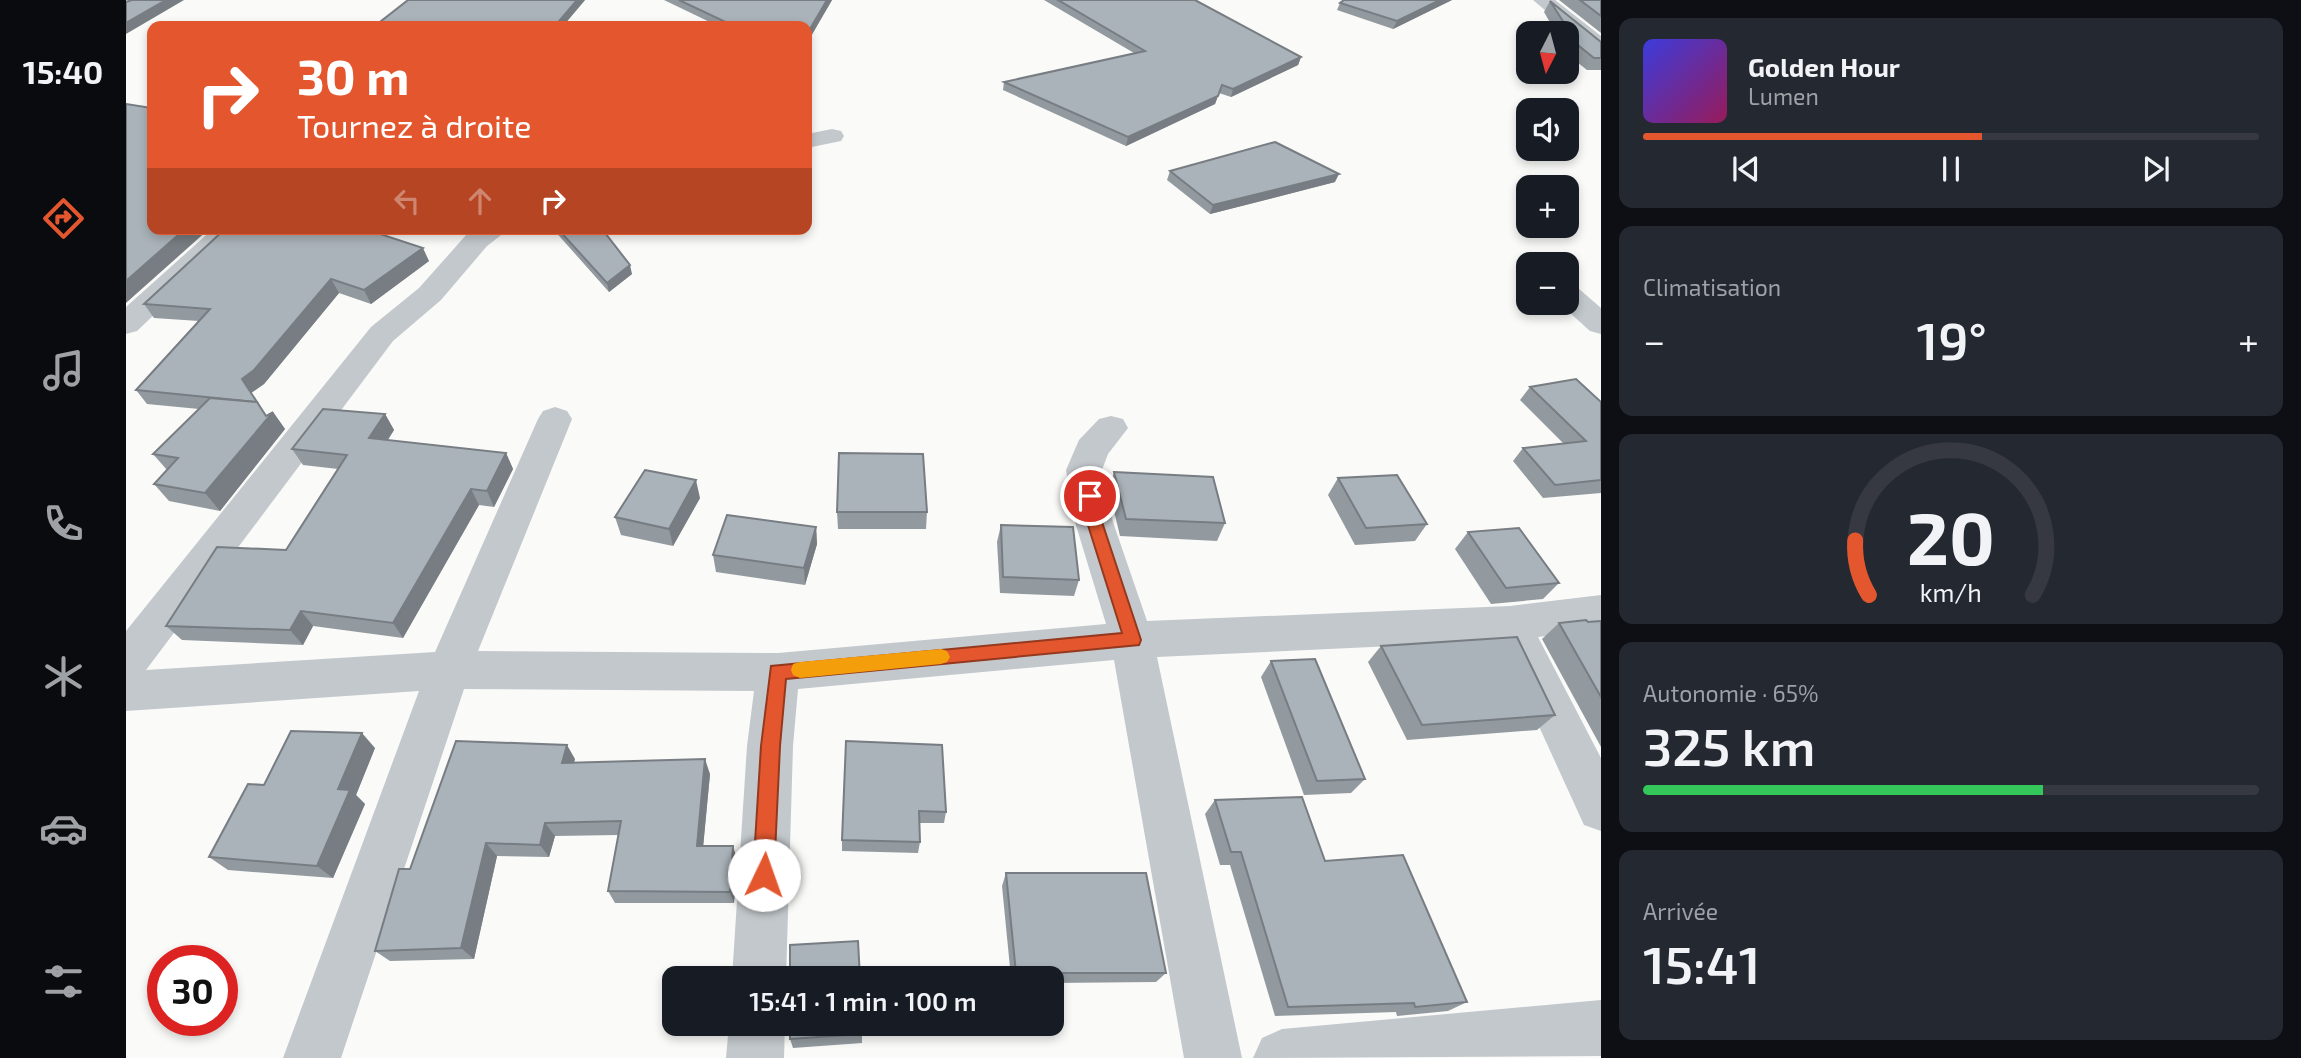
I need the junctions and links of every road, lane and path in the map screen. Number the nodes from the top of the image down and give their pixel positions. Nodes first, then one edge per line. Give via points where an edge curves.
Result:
1 (131, 0) edge
2 (1543, 0) edge
3 (126, 3) edge
4 (1601, 19) edge
5 (1568, 20) junction
6 (1601, 46) edge
7 (832, 136) dead end
8 (812, 140) edge
9 (223, 235) edge
10 (485, 235) edge
11 (1579, 305) edge
12 (126, 324) edge
13 (1601, 324) edge
14 (555, 419) dead end
15 (1111, 428) dead end
16 (1601, 612) edge
17 (1510, 623) junction
18 (1132, 640) junction
19 (126, 663) edge
20 (449, 670) junction
21 (778, 672) junction
22 (126, 691) edge
23 (1601, 808) edge
24 (760, 966) edge
25 (1601, 1028) edge
26 (756, 1036) edge
27 (312, 1058) edge
28 (755, 1058) edge
29 (1213, 1058) edge
30 (1282, 1058) edge

1 - 3 street
2 - 5 street
4 - 5 street
5 - 6 street
7 - 8 street
9 - 12 street
10 - 19 street via 430,294 382,334
11 - 13 street
14 - 20 street
15 - 18 street via 1092,449 1084,470 1094,522
16 - 17 street
17 - 18 street
17 - 23 street
18 - 21 street
18 - 29 street
20 - 21 street
20 - 22 street
20 - 27 street
21 - 24 street
25 - 30 street
26 - 28 street

